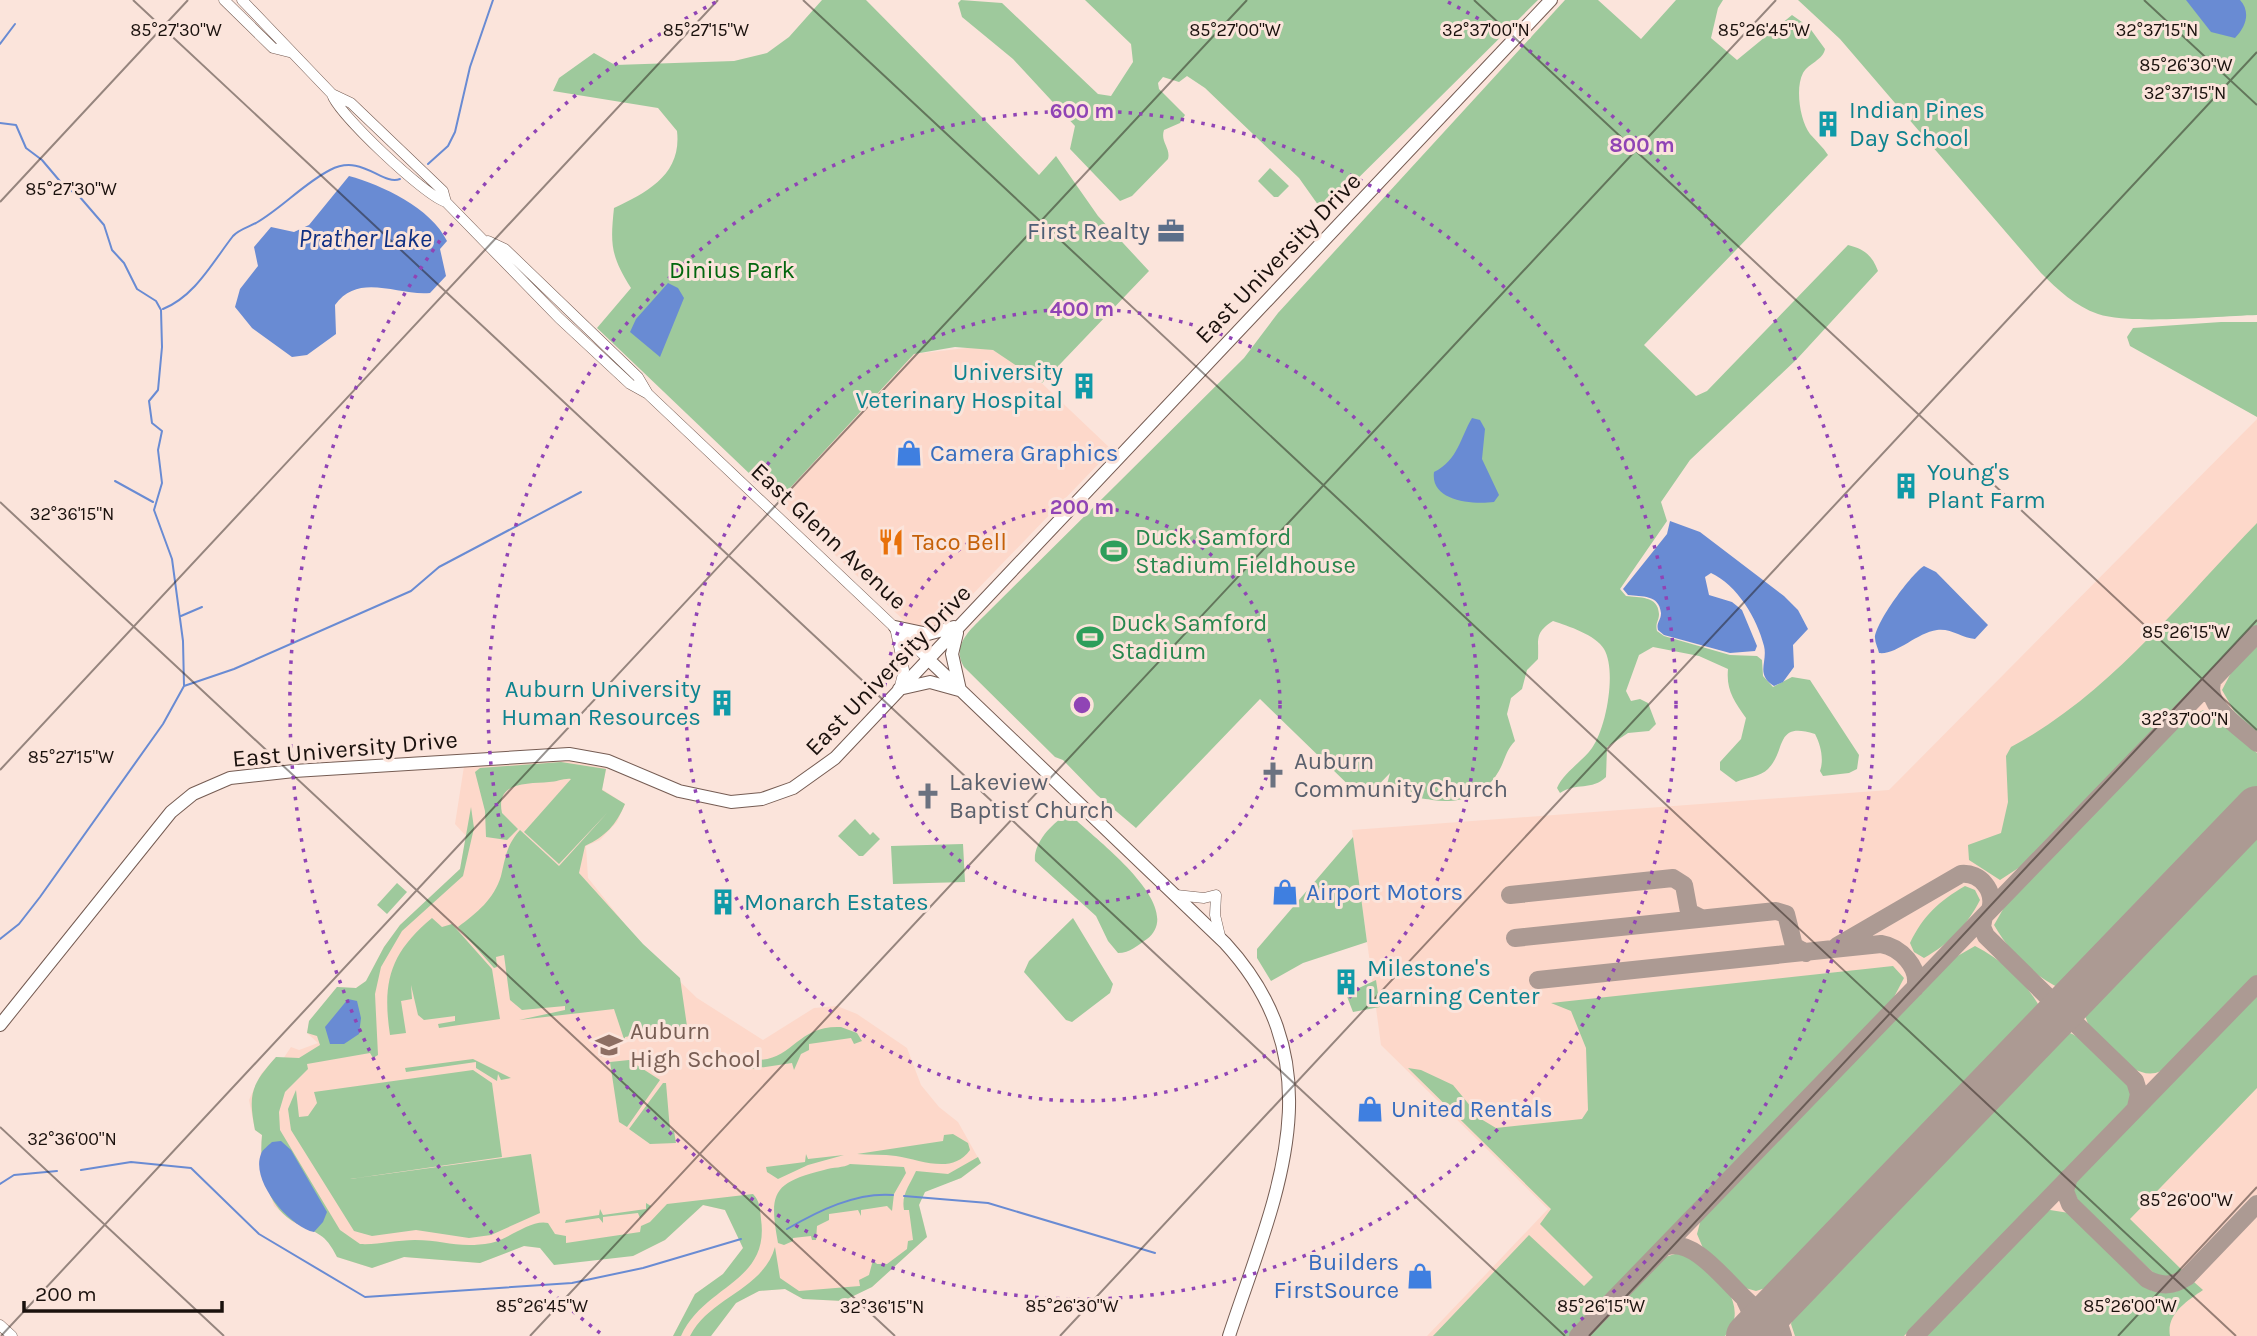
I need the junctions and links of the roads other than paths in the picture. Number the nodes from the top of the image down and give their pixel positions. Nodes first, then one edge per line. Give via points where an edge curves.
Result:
1 (224, 0) edge
2 (242, 0) edge
3 (1551, 0) edge
4 (289, 52) junction
5 (961, 625) junction
6 (895, 627) junction
7 (928, 659) junction
8 (898, 690) junction
9 (960, 690) junction
10 (1176, 895) junction
11 (1221, 938) junction
12 (0, 1026) edge
13 (0, 1325) edge
14 (12, 1336) edge
15 (1229, 1336) edge

1 - 4 street, East Glenn Avenue via 273,48
2 - 4 street, East Glenn Avenue via 282,38
3 - 5 main road, East University Drive
4 - 6 street, East Glenn Avenue via 332,94 338,108 435,199 446,202 559,318 630,384 648,394
5 - 6 main road via 928,635
5 - 7 main road, East University Drive
5 - 9 main road via 952,645
6 - 7 street, East Glenn Avenue
6 - 8 street via 904,670
7 - 8 main road, East University Drive
7 - 9 main road, East Glenn Avenue
8 - 9 main road via 930,682
8 - 12 main road, East University Drive via 817,773 793,788 754,800 709,799 608,761 569,754 230,778 207,787 171,812
9 - 10 main road, East Glenn Avenue
10 - 11 main road, East Glenn Avenue
10 - 11 street via 1216,895 1214,915
11 - 15 main road, East Glenn Avenue via 1249,972 1272,1013 1285,1058 1291,1112 1280,1182
13 - 14 street

